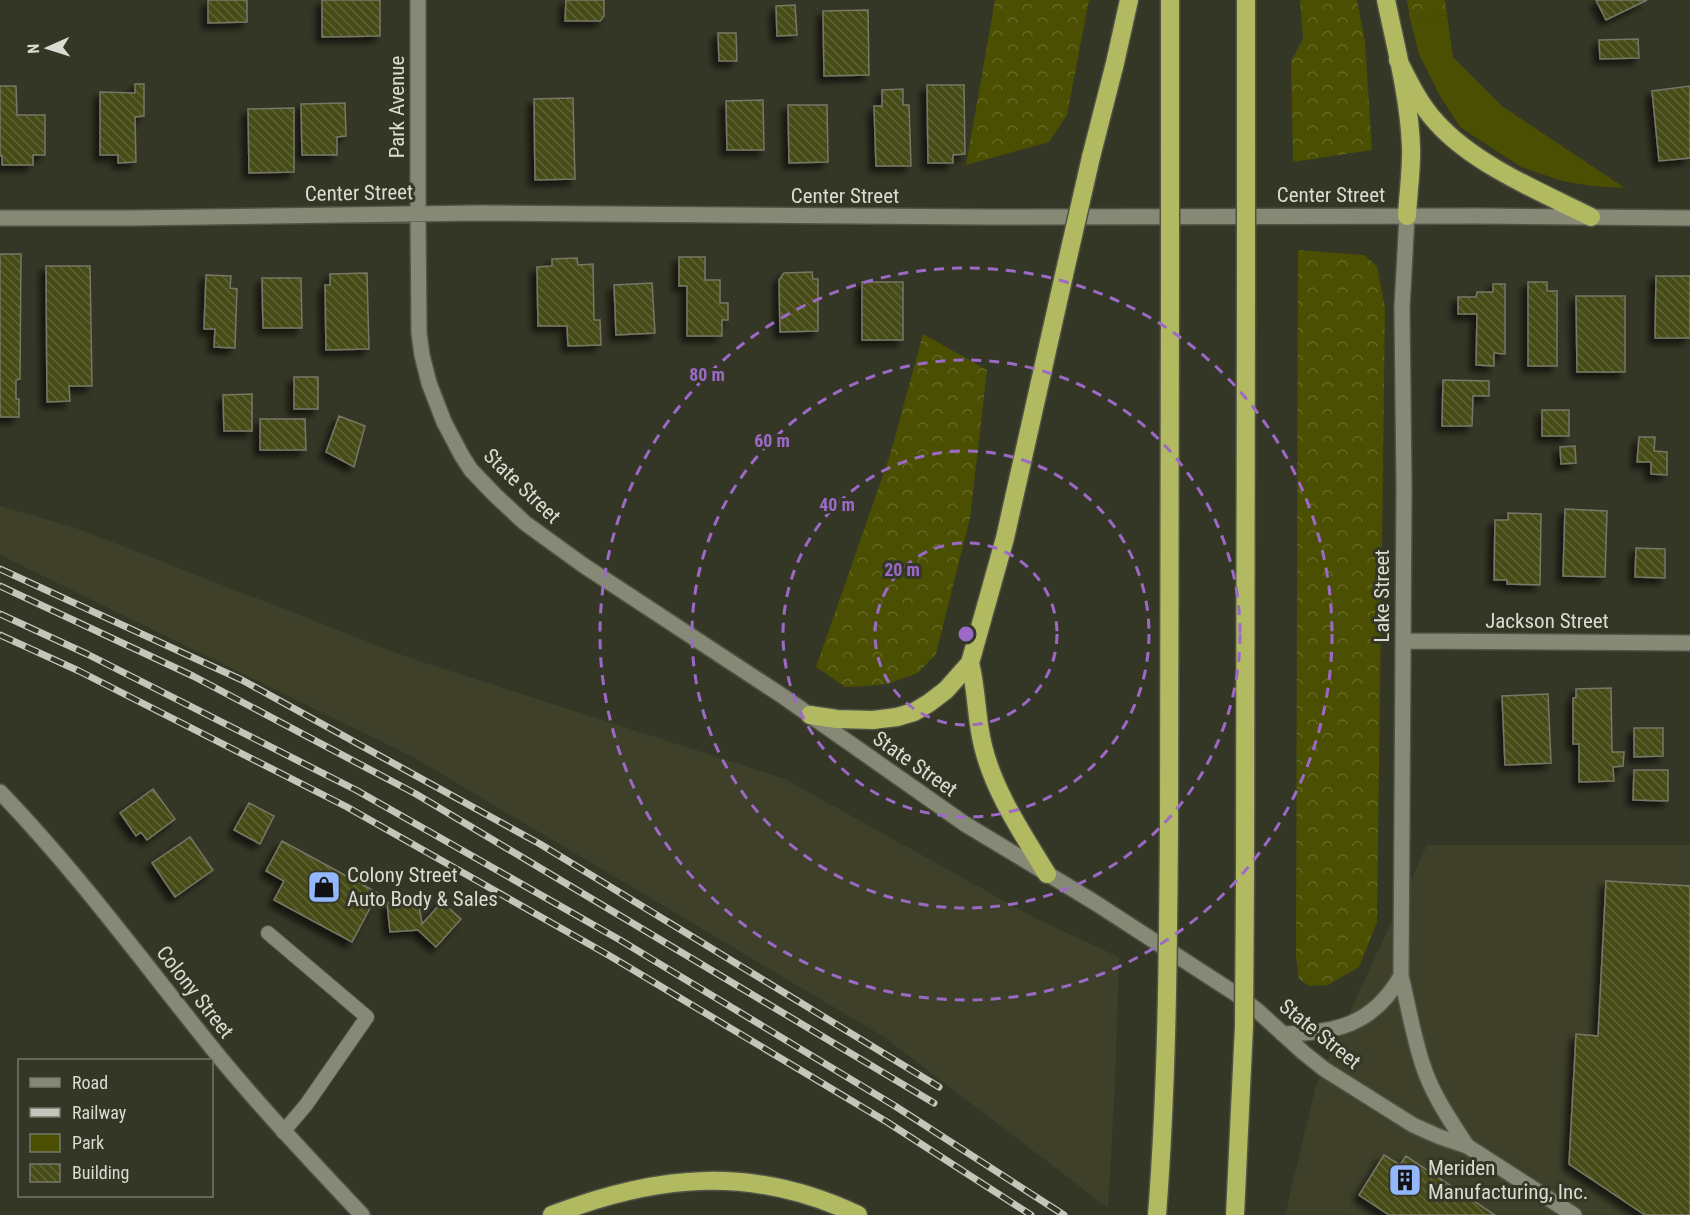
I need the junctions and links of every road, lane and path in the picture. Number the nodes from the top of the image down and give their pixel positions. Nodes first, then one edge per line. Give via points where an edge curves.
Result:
1 (418, 0) edge
2 (1129, 0) edge
3 (1170, 0) edge
4 (1246, 0) edge
5 (1386, 0) edge
6 (1398, 60) junction
7 (418, 213) junction
8 (1407, 216) junction
9 (1591, 217) junction
10 (0, 218) edge
11 (1690, 218) edge
12 (1403, 641) junction
13 (1690, 643) edge
14 (970, 663) junction
15 (810, 716) junction
16 (0, 792) edge
17 (1047, 874) junction
18 (268, 933) dead end
19 (1401, 976) junction
20 (1283, 1034) junction
21 (283, 1132) junction
22 (1467, 1146) junction
23 (610, 1196) junction
24 (362, 1215) edge
25 (552, 1215) edge
26 (588, 1215) edge
27 (858, 1215) edge
28 (1157, 1215) edge
29 (1235, 1215) edge
30 (1574, 1215) edge

1 - 7 main road, Park Avenue
2 - 14 highway, bridge via 1005,538
3 - 28 highway, bridge via 1167,1031
4 - 29 highway, bridge via 1244,1038
5 - 6 highway
6 - 8 highway via 1411,142
6 - 9 highway via 1430,116 1451,137 1507,175
7 - 8 main road, Center Street
7 - 10 main road, Center Street
7 - 15 main road, State Street via 422,355 444,422 471,470 510,510 561,550
8 - 9 main road, Center Street
8 - 12 main road, Lake Street via 1402,308
9 - 11 main road, Center Street
12 - 13 main road, Jackson Street
12 - 19 main road, Lake Street
14 - 15 highway via 937,698 904,715 873,720
14 - 17 highway via 988,764 1010,812
15 - 17 main road, State Street via 965,824
16 - 21 main road, Colony Street via 69,868
17 - 20 main road, State Street via 1236,994
18 - 21 lane via 367,1017
19 - 20 main road via 1385,999 1359,1021 1327,1031
19 - 22 main road, Lake Street via 1426,1074
20 - 22 main road, State Street via 1323,1069 1375,1102 1427,1132
21 - 24 main road, Colony Street
22 - 30 main road, State Street
23 - 25 highway
23 - 26 highway
23 - 27 highway via 676,1182 734,1180 799,1193

